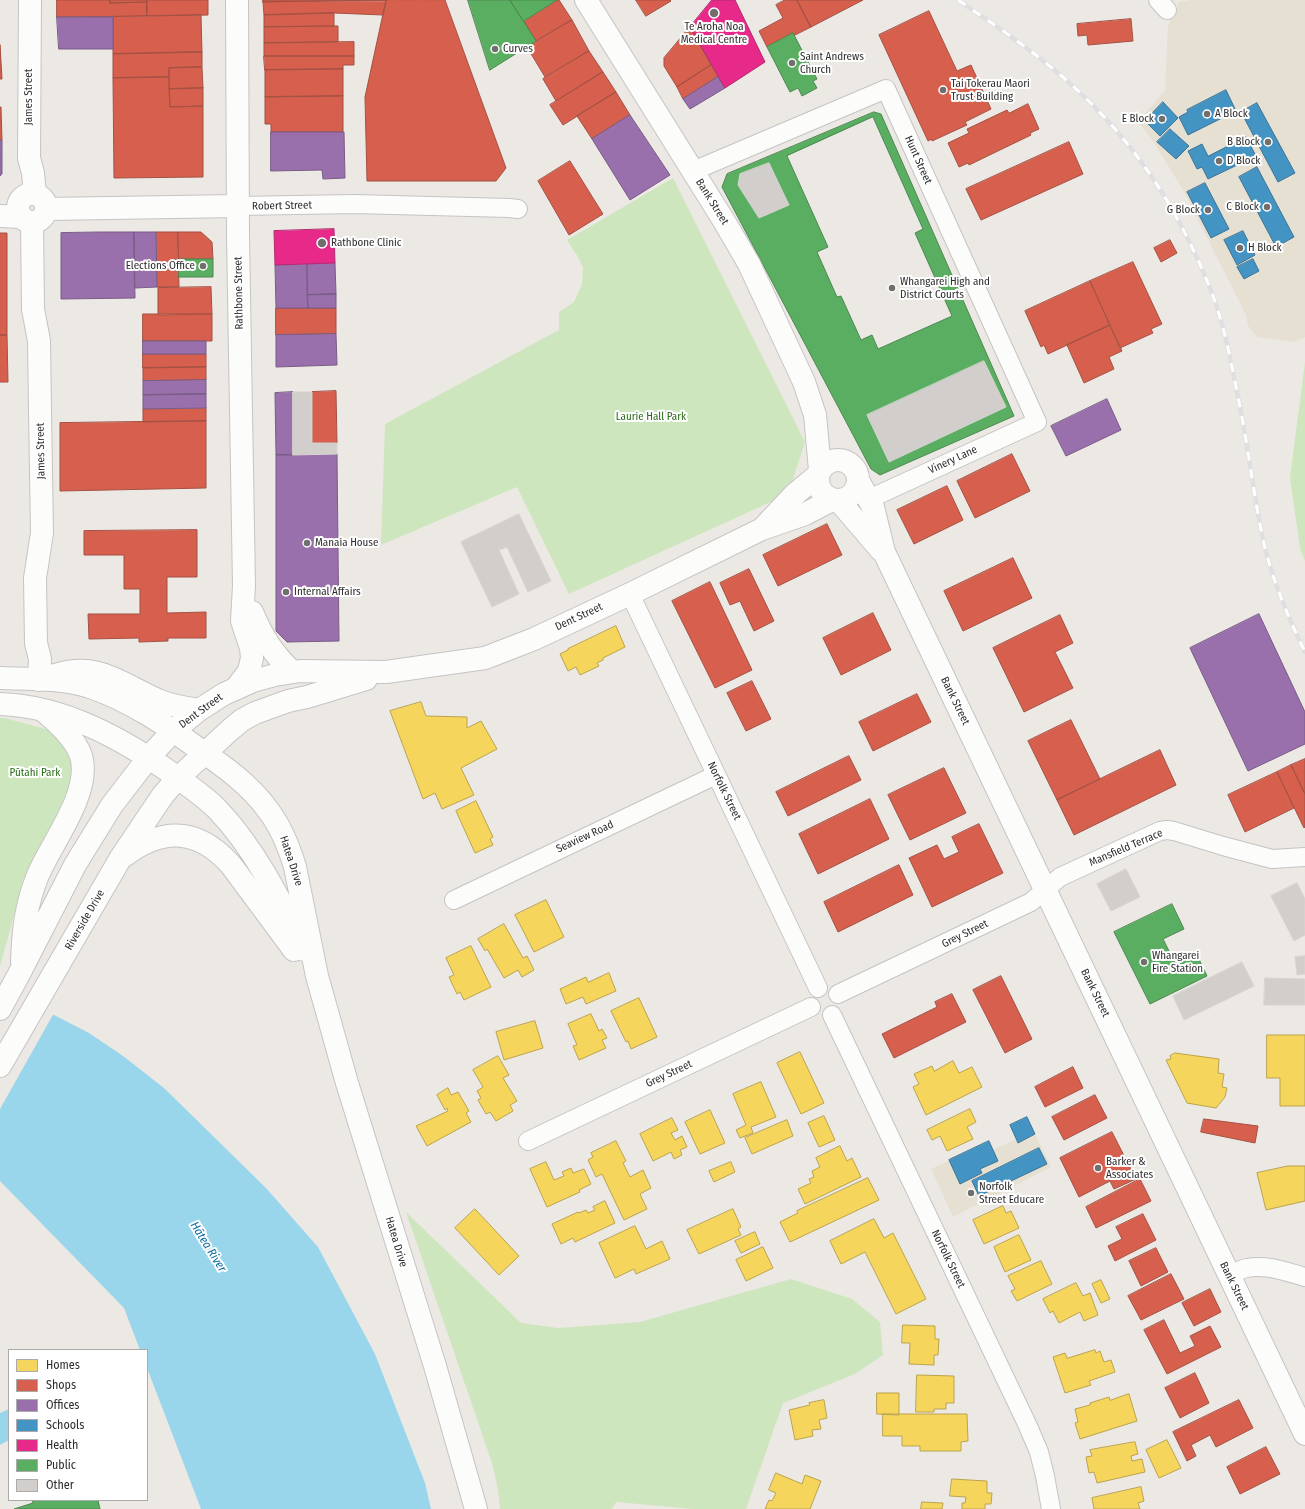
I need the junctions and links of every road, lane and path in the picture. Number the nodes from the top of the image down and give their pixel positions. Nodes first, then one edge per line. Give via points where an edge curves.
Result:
1 (30, 0) edge
2 (237, 0) edge
3 (586, 0) edge
4 (693, 171) junction
5 (238, 206) junction
6 (26, 207) edge
7 (518, 209) dead end
8 (0, 216) edge
9 (816, 415) junction
10 (1038, 422) joint
11 (847, 462) junction
12 (819, 472) junction
13 (864, 490) junction
14 (840, 504) junction
15 (762, 529) junction
16 (884, 552) junction
17 (244, 586) junction
18 (630, 594) junction
19 (292, 672) junction
20 (386, 672) junction
21 (0, 678) edge
22 (39, 680) junction
23 (237, 687) junction
24 (0, 704) edge
25 (199, 710) junction
26 (44, 711) junction
27 (173, 731) junction
28 (204, 752) junction
29 (149, 757) junction
30 (716, 775) junction
31 (178, 778) junction
32 (1305, 857) edge
33 (120, 859) junction
34 (1045, 889) junction
35 (454, 900) dead end
36 (20, 972) junction
37 (317, 976) junction
38 (818, 988) junction
39 (838, 994) junction
40 (811, 1007) junction
41 (0, 1009) edge
42 (832, 1014) junction
43 (0, 1066) edge
44 (528, 1141) dead end
45 (1229, 1275) junction
46 (1305, 1277) edge
47 (1305, 1434) edge
48 (476, 1509) edge
49 (1051, 1509) edge

1 - 6 main road, James Street via 29,158 33,173
2 - 5 main road, Rathbone Street
3 - 4 main road, Bank Street
4 - 9 main road, Bank Street via 749,264 804,382
4 - 10 street, Hunt Street via 886,89
5 - 6 main road, Robert Street
5 - 7 street, Robert Street via 354,204
5 - 17 main road, Rathbone Street
6 - 8 main road, Robert Street
6 - 22 main road, James Street via 33,309 39,341 42,533 35,578
9 - 11 main road, Bank Street
9 - 12 main road, Bank Street
10 - 13 street, Vinery Lane
11 - 12 main road via 835,460 824,465
11 - 13 main road via 856,470
12 - 14 main road via 819,487 826,497
12 - 15 main road, Dent Street
13 - 14 main road via 854,493
13 - 16 main road, Bank Street via 876,516
14 - 15 main road, Dent Street
14 - 16 main road, Bank Street
15 - 18 main road, Dent Street
16 - 34 main road, Bank Street
17 - 19 main road, Rathbone Street via 262,636 275,656
17 - 23 main road, Rathbone Street via 242,621 252,648 252,658 249,671
18 - 20 main road, Dent Street via 534,639 485,658
18 - 30 street, Norfolk Street
19 - 20 main road, Dent Street
19 - 23 main road, Dent Street via 275,674
20 - 28 main road, Dent Street via 255,713
21 - 22 main road, Dent Street
22 - 25 main road via 66,671 97,672 159,701
22 - 27 main road, Dent Street via 89,687 113,696
23 - 25 main road, Dent Street
24 - 26 main road
25 - 27 main road, Dent Street
26 - 29 main road via 78,721 123,741
26 - 36 main road via 59,724 82,758 82,781 74,806 38,875 28,903
27 - 28 main road, Hatea Drive
27 - 29 main road
28 - 31 main road, Dent Street
28 - 37 main road, Hatea Drive via 250,789 278,824 295,867
29 - 31 main road, Hatea Drive
29 - 36 main road via 112,805 74,865
30 - 35 street, Seaview Road
30 - 38 street, Norfolk Street
31 - 33 main road, Riverside Drive via 163,795
31 - 37 main road, Hatea Drive via 203,795 217,809 253,855 281,902
32 - 34 street, Mansfield Terrace via 1272,859 1167,830 1153,833 1060,877
33 - 37 main road via 147,842 170,836 194,837 210,846 231,864 265,912
33 - 43 main road, Riverside Drive
34 - 39 street, Grey Street via 1031,902
34 - 45 main road, Bank Street
36 - 41 main road
37 - 48 main road, Hatea Drive
38 - 39 street via 827,986 836,990
38 - 40 street via 811,994
39 - 42 street via 838,1008
40 - 42 street via 818,1015
40 - 44 street, Grey Street
42 - 49 street, Norfolk Street via 1027,1424 1039,1452
45 - 46 street via 1246,1268 1258,1267
45 - 47 main road, Bank Street

